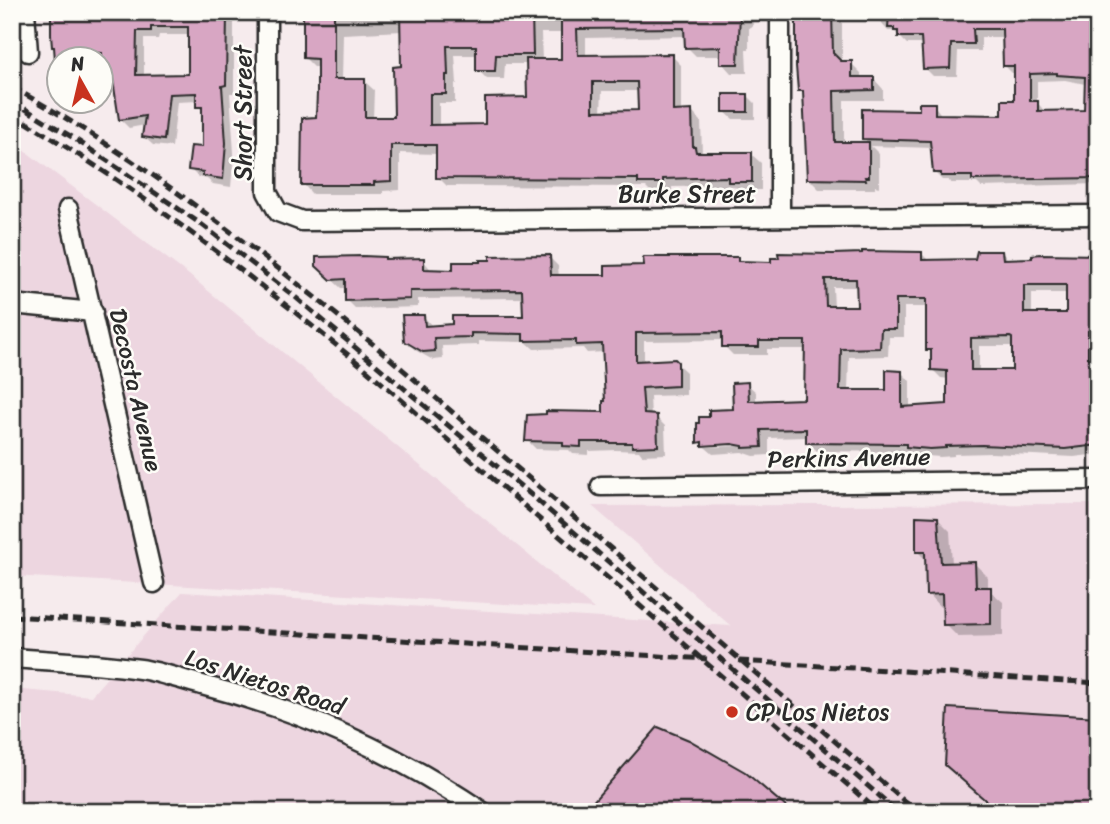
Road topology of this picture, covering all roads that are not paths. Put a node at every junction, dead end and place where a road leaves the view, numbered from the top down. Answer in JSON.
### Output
{"nodes":[{"id":1,"x":24,"y":12,"type":"edge"},
{"id":2,"x":267,"y":12,"type":"edge"},
{"id":3,"x":780,"y":12,"type":"edge"},
{"id":4,"x":28,"y":52,"type":"dead end"},
{"id":5,"x":68,"y":209,"type":"dead end"},
{"id":6,"x":278,"y":212,"type":"joint"},
{"id":7,"x":1098,"y":215,"type":"edge"},
{"id":8,"x":780,"y":217,"type":"junction"},
{"id":9,"x":12,"y":304,"type":"edge"},
{"id":10,"x":93,"y":312,"type":"junction"},
{"id":11,"x":1098,"y":480,"type":"edge"},
{"id":12,"x":601,"y":486,"type":"dead end"},
{"id":13,"x":154,"y":583,"type":"dead end"},
{"id":14,"x":12,"y":658,"type":"edge"},
{"id":15,"x":483,"y":812,"type":"edge"}],
"edges":[{"from":1,"to":4,"type":"street"},
{"from":2,"to":6,"type":"street","name":"Short Street"},
{"from":3,"to":8,"type":"street"},
{"from":5,"to":10,"type":"street","name":"Decosta Avenue"},
{"from":6,"to":8,"type":"street","name":"Burke Street"},
{"from":7,"to":8,"type":"street","name":"Burke Street"},
{"from":9,"to":10,"type":"street"},
{"from":10,"to":13,"type":"street","name":"Decosta Avenue"},
{"from":11,"to":12,"type":"street","name":"Perkins Avenue"},
{"from":14,"to":15,"type":"street","name":"Los Nietos Road"}]}
